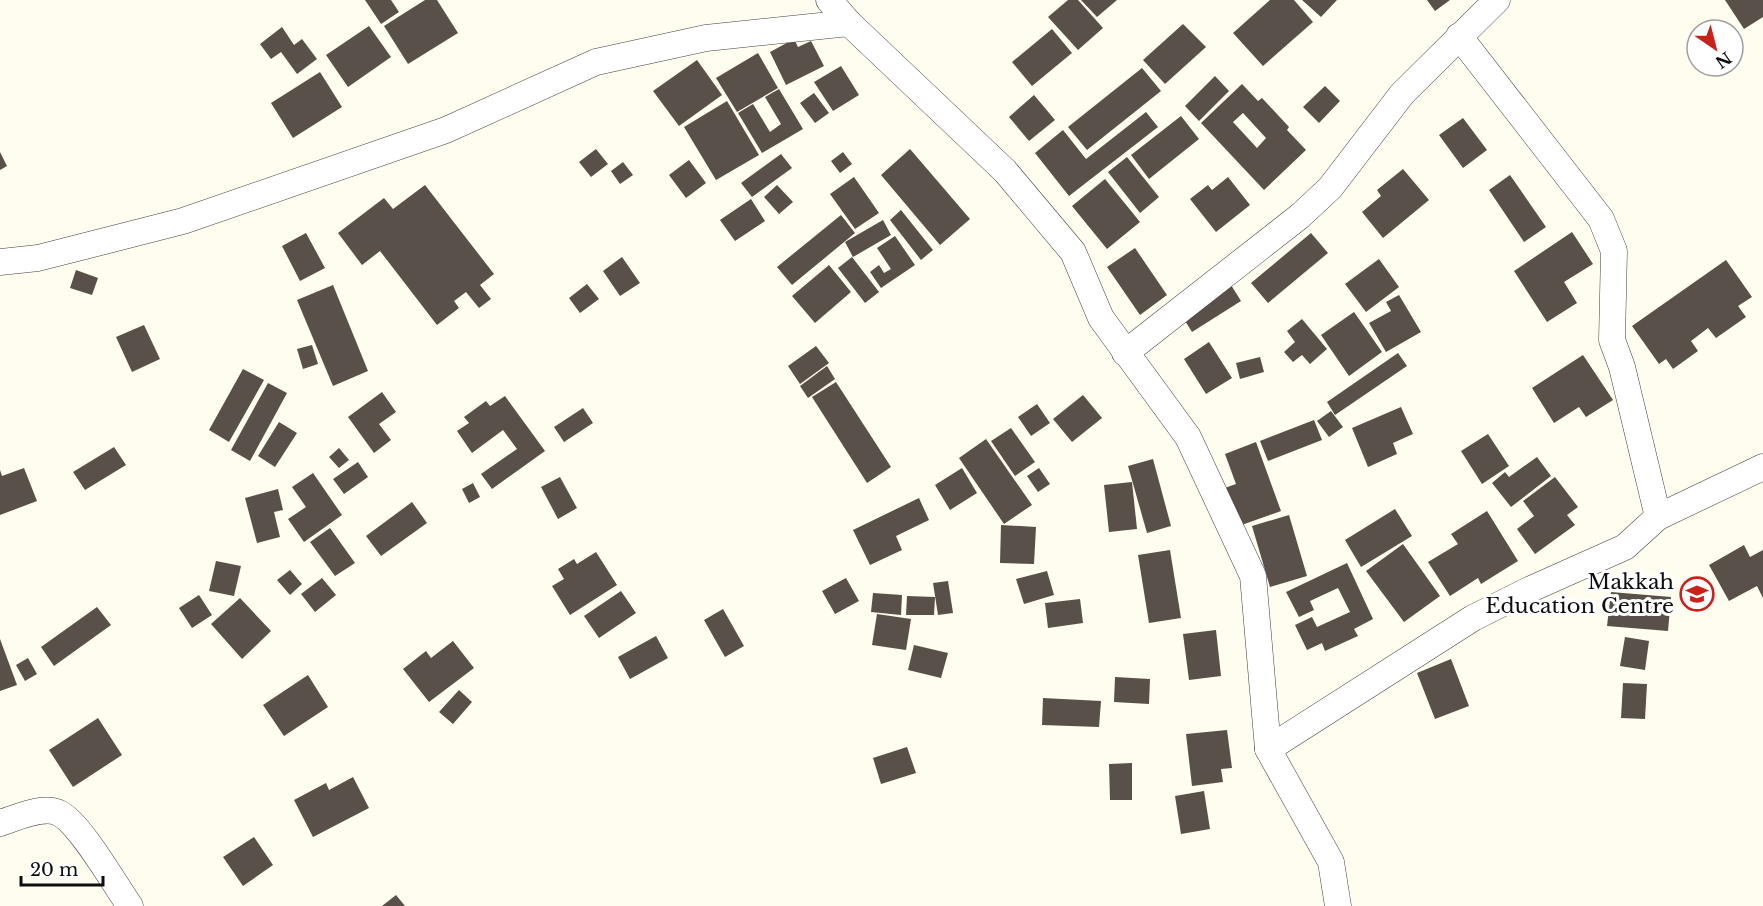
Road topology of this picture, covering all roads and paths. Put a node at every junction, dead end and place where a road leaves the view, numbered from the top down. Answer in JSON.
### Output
{"nodes":[{"id":1,"x":829,"y":0,"type":"edge"},
{"id":2,"x":1497,"y":0,"type":"edge"},
{"id":3,"x":849,"y":23,"type":"junction"},
{"id":4,"x":1459,"y":36,"type":"junction"},
{"id":5,"x":0,"y":262,"type":"edge"},
{"id":6,"x":1125,"y":353,"type":"junction"},
{"id":7,"x":1763,"y":467,"type":"edge"},
{"id":8,"x":1658,"y":517,"type":"junction"},
{"id":9,"x":1268,"y":749,"type":"junction"},
{"id":10,"x":0,"y":823,"type":"edge"},
{"id":11,"x":130,"y":906,"type":"edge"},
{"id":12,"x":1338,"y":906,"type":"edge"}],
"edges":[{"from":1,"to":3,"type":"street"},
{"from":2,"to":4,"type":"street"},
{"from":3,"to":5,"type":"street"},
{"from":3,"to":6,"type":"street"},
{"from":4,"to":6,"type":"street"},
{"from":4,"to":8,"type":"street"},
{"from":6,"to":9,"type":"street"},
{"from":7,"to":8,"type":"street"},
{"from":8,"to":9,"type":"street"},
{"from":9,"to":12,"type":"street"},
{"from":10,"to":11,"type":"street"}]}
